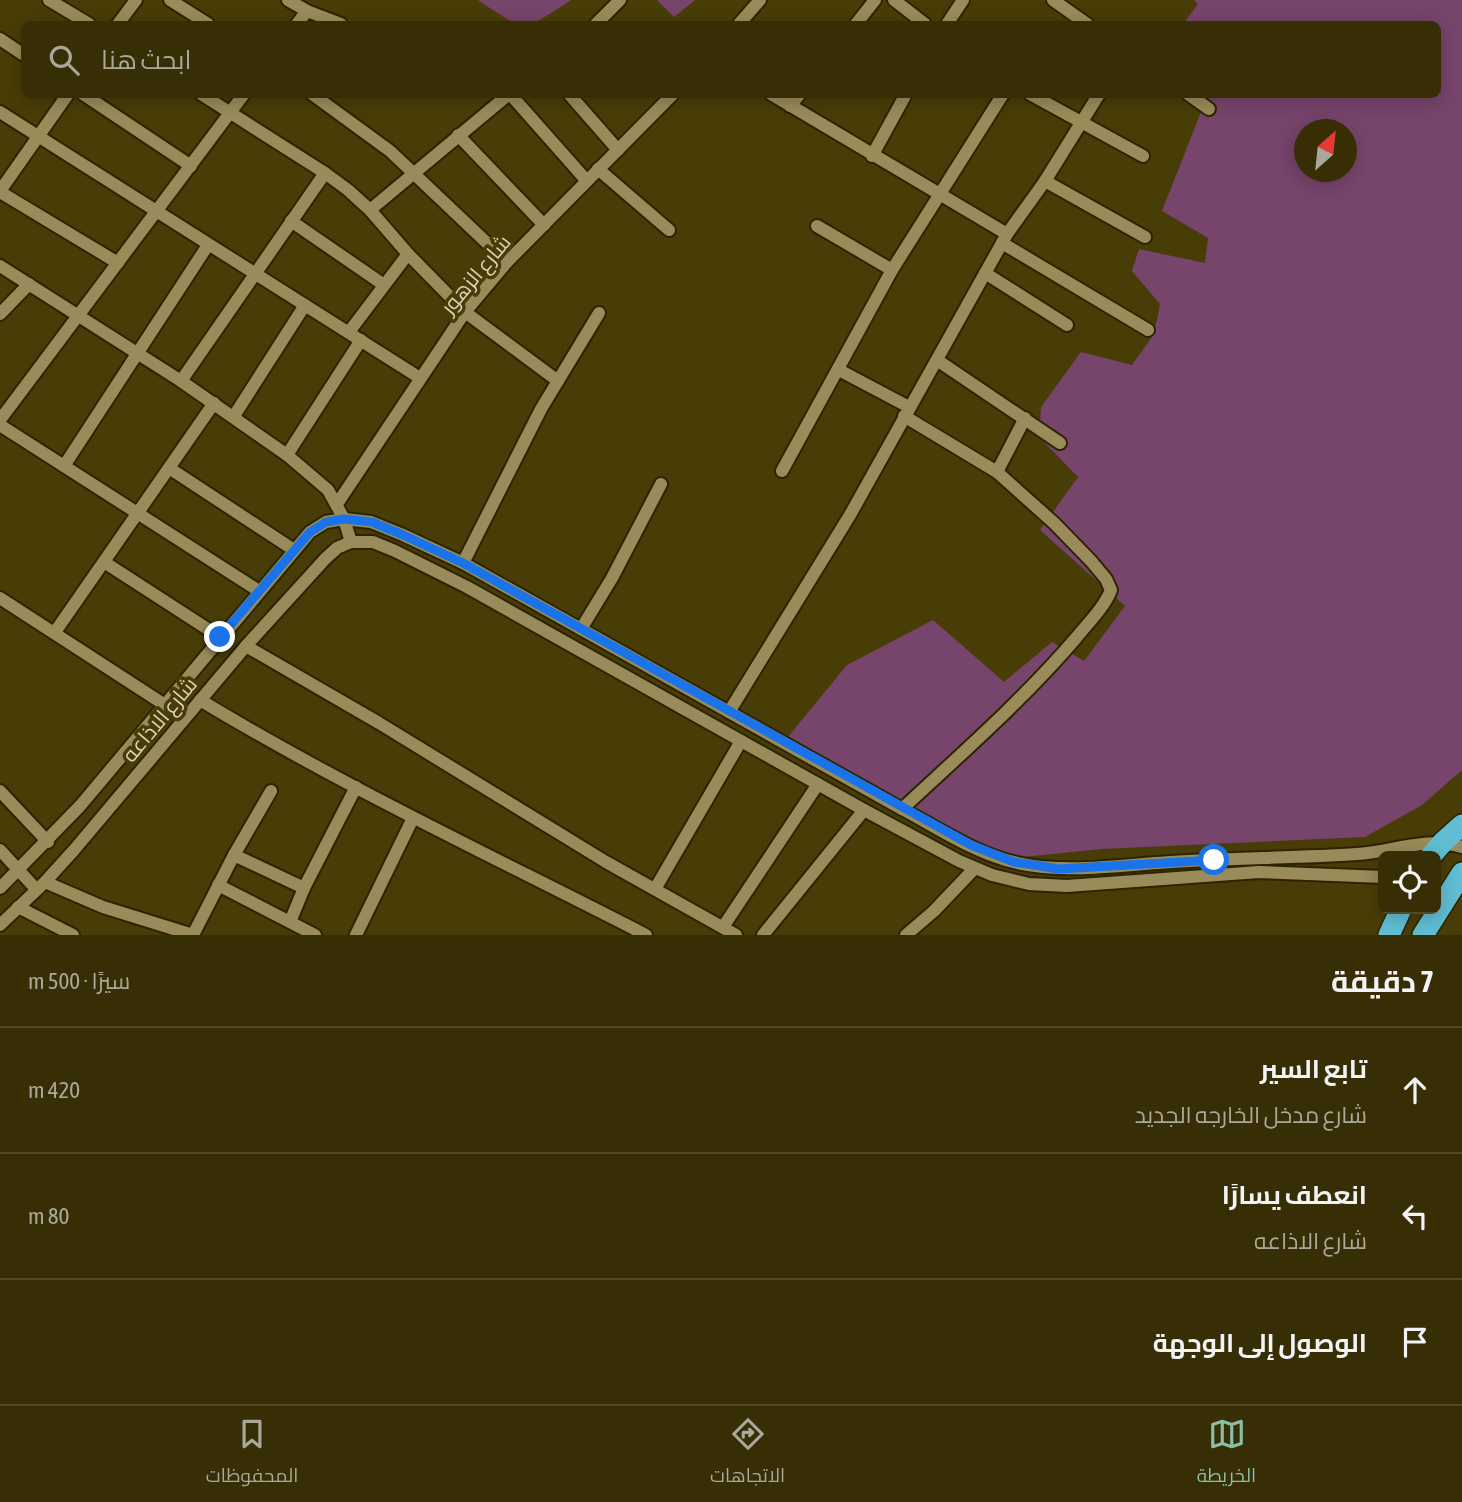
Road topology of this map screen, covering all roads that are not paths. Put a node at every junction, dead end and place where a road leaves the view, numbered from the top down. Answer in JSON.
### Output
{"nodes":[{"id":1,"x":49,"y":0,"type":"edge"},
{"id":2,"x":136,"y":0,"type":"edge"},
{"id":3,"x":170,"y":0,"type":"edge"},
{"id":4,"x":288,"y":0,"type":"edge"},
{"id":5,"x":620,"y":0,"type":"edge"},
{"id":6,"x":760,"y":0,"type":"edge"},
{"id":7,"x":875,"y":0,"type":"edge"},
{"id":8,"x":894,"y":0,"type":"edge"},
{"id":9,"x":963,"y":0,"type":"edge"},
{"id":10,"x":1053,"y":0,"type":"edge"},
{"id":11,"x":307,"y":11,"type":"junction"},
{"id":12,"x":84,"y":21,"type":"edge"},
{"id":13,"x":120,"y":21,"type":"edge"},
{"id":14,"x":203,"y":21,"type":"edge"},
{"id":15,"x":299,"y":21,"type":"edge"},
{"id":16,"x":333,"y":21,"type":"edge"},
{"id":17,"x":599,"y":21,"type":"edge"},
{"id":18,"x":742,"y":21,"type":"edge"},
{"id":19,"x":858,"y":21,"type":"edge"},
{"id":20,"x":921,"y":21,"type":"edge"},
{"id":21,"x":949,"y":21,"type":"edge"},
{"id":22,"x":1083,"y":21,"type":"edge"},
{"id":23,"x":0,"y":39,"type":"edge"},
{"id":24,"x":21,"y":53,"type":"edge"},
{"id":25,"x":65,"y":98,"type":"edge"},
{"id":26,"x":89,"y":98,"type":"edge"},
{"id":27,"x":207,"y":98,"type":"edge"},
{"id":28,"x":241,"y":98,"type":"edge"},
{"id":29,"x":318,"y":98,"type":"edge"},
{"id":30,"x":500,"y":98,"type":"edge"},
{"id":31,"x":504,"y":98,"type":"edge"},
{"id":32,"x":572,"y":98,"type":"edge"},
{"id":33,"x":664,"y":98,"type":"edge"},
{"id":34,"x":777,"y":98,"type":"edge"},
{"id":35,"x":797,"y":98,"type":"edge"},
{"id":36,"x":904,"y":98,"type":"edge"},
{"id":37,"x":1000,"y":98,"type":"edge"},
{"id":38,"x":1039,"y":98,"type":"edge"},
{"id":39,"x":1096,"y":98,"type":"edge"},
{"id":40,"x":1194,"y":98,"type":"edge"},
{"id":41,"x":790,"y":106,"type":"junction"},
{"id":42,"x":1209,"y":109,"type":"dead end"},
{"id":43,"x":0,"y":112,"type":"edge"},
{"id":44,"x":230,"y":113,"type":"junction"},
{"id":45,"x":1082,"y":121,"type":"junction"},
{"id":46,"x":458,"y":135,"type":"junction"},
{"id":47,"x":39,"y":136,"type":"junction"},
{"id":48,"x":618,"y":150,"type":"junction"},
{"id":49,"x":872,"y":156,"type":"junction"},
{"id":50,"x":1143,"y":156,"type":"dead end"},
{"id":51,"x":191,"y":166,"type":"junction"},
{"id":52,"x":598,"y":169,"type":"junction"},
{"id":53,"x":325,"y":173,"type":"junction"},
{"id":54,"x":413,"y":173,"type":"junction"},
{"id":55,"x":586,"y":180,"type":"junction"},
{"id":56,"x":1045,"y":181,"type":"junction"},
{"id":57,"x":0,"y":191,"type":"edge"},
{"id":58,"x":940,"y":193,"type":"junction"},
{"id":59,"x":370,"y":210,"type":"junction"},
{"id":60,"x":157,"y":211,"type":"junction"},
{"id":61,"x":291,"y":221,"type":"junction"},
{"id":62,"x":544,"y":225,"type":"junction"},
{"id":63,"x":817,"y":226,"type":"dead end"},
{"id":64,"x":669,"y":230,"type":"dead end"},
{"id":65,"x":1145,"y":237,"type":"dead end"},
{"id":66,"x":1005,"y":238,"type":"junction"},
{"id":67,"x":208,"y":245,"type":"junction"},
{"id":68,"x":408,"y":254,"type":"junction"},
{"id":69,"x":507,"y":262,"type":"junction"},
{"id":70,"x":118,"y":263,"type":"junction"},
{"id":71,"x":0,"y":266,"type":"edge"},
{"id":72,"x":892,"y":270,"type":"junction"},
{"id":73,"x":255,"y":273,"type":"junction"},
{"id":74,"x":985,"y":274,"type":"junction"},
{"id":75,"x":29,"y":284,"type":"junction"},
{"id":76,"x":384,"y":285,"type":"junction"},
{"id":77,"x":305,"y":305,"type":"junction"},
{"id":78,"x":465,"y":312,"type":"junction"},
{"id":79,"x":600,"y":313,"type":"dead end"},
{"id":80,"x":0,"y":314,"type":"edge"},
{"id":81,"x":78,"y":316,"type":"junction"},
{"id":82,"x":1067,"y":325,"type":"dead end"},
{"id":83,"x":1147,"y":330,"type":"dead end"},
{"id":84,"x":349,"y":332,"type":"junction"},
{"id":85,"x":361,"y":340,"type":"junction"},
{"id":86,"x":137,"y":353,"type":"junction"},
{"id":87,"x":937,"y":360,"type":"junction"},
{"id":88,"x":839,"y":370,"type":"junction"},
{"id":89,"x":420,"y":378,"type":"junction"},
{"id":90,"x":181,"y":381,"type":"junction"},
{"id":91,"x":558,"y":381,"type":"junction"},
{"id":92,"x":214,"y":403,"type":"junction"},
{"id":93,"x":907,"y":412,"type":"junction"},
{"id":94,"x":233,"y":416,"type":"junction"},
{"id":95,"x":1025,"y":418,"type":"junction"},
{"id":96,"x":0,"y":423,"type":"edge"},
{"id":97,"x":1060,"y":443,"type":"dead end"},
{"id":98,"x":287,"y":455,"type":"junction"},
{"id":99,"x":64,"y":466,"type":"junction"},
{"id":100,"x":169,"y":468,"type":"junction"},
{"id":101,"x":782,"y":471,"type":"dead end"},
{"id":102,"x":996,"y":472,"type":"junction"},
{"id":103,"x":661,"y":484,"type":"dead end"},
{"id":104,"x":337,"y":504,"type":"junction"},
{"id":105,"x":138,"y":513,"type":"junction"},
{"id":106,"x":344,"y":519,"type":"junction"},
{"id":107,"x":351,"y":542,"type":"junction"},
{"id":108,"x":294,"y":550,"type":"junction"},
{"id":109,"x":104,"y":562,"type":"junction"},
{"id":110,"x":463,"y":563,"type":"junction"},
{"id":111,"x":259,"y":592,"type":"junction"},
{"id":112,"x":2,"y":604,"type":"edge"},
{"id":113,"x":581,"y":629,"type":"junction"},
{"id":114,"x":55,"y":632,"type":"junction"},
{"id":115,"x":220,"y":637,"type":"junction"},
{"id":116,"x":246,"y":646,"type":"junction"},
{"id":117,"x":200,"y":700,"type":"junction"},
{"id":118,"x":165,"y":705,"type":"junction"},
{"id":119,"x":729,"y":712,"type":"junction"},
{"id":120,"x":741,"y":741,"type":"junction"},
{"id":121,"x":818,"y":784,"type":"junction"},
{"id":122,"x":356,"y":787,"type":"junction"},
{"id":123,"x":0,"y":791,"type":"edge"},
{"id":124,"x":271,"y":791,"type":"dead end"},
{"id":125,"x":902,"y":809,"type":"junction"},
{"id":126,"x":864,"y":810,"type":"junction"},
{"id":127,"x":412,"y":818,"type":"junction"},
{"id":128,"x":1462,"y":825,"type":"edge"},
{"id":129,"x":48,"y":842,"type":"junction"},
{"id":130,"x":1445,"y":848,"type":"edge"},
{"id":131,"x":0,"y":849,"type":"edge"},
{"id":132,"x":234,"y":855,"type":"junction"},
{"id":133,"x":1309,"y":855,"type":"junction"},
{"id":134,"x":974,"y":869,"type":"junction"},
{"id":135,"x":18,"y":870,"type":"junction"},
{"id":136,"x":1462,"y":873,"type":"edge"},
{"id":137,"x":1309,"y":874,"type":"junction"},
{"id":138,"x":1378,"y":877,"type":"edge"},
{"id":139,"x":41,"y":885,"type":"junction"},
{"id":140,"x":218,"y":885,"type":"junction"},
{"id":141,"x":0,"y":888,"type":"edge"},
{"id":142,"x":304,"y":888,"type":"junction"},
{"id":143,"x":654,"y":889,"type":"junction"},
{"id":144,"x":1442,"y":890,"type":"edge"},
{"id":145,"x":18,"y":907,"type":"junction"},
{"id":146,"x":1400,"y":914,"type":"edge"},
{"id":147,"x":290,"y":922,"type":"junction"},
{"id":148,"x":0,"y":925,"type":"edge"},
{"id":149,"x":723,"y":928,"type":"junction"},
{"id":150,"x":73,"y":935,"type":"edge"},
{"id":151,"x":193,"y":935,"type":"edge"},
{"id":152,"x":315,"y":935,"type":"edge"},
{"id":153,"x":356,"y":935,"type":"edge"},
{"id":154,"x":646,"y":935,"type":"edge"},
{"id":155,"x":736,"y":935,"type":"edge"},
{"id":156,"x":762,"y":935,"type":"edge"},
{"id":157,"x":906,"y":935,"type":"edge"},
{"id":158,"x":1389,"y":935,"type":"edge"},
{"id":159,"x":1423,"y":935,"type":"edge"}],
"edges":[{"from":1,"to":12,"type":"street"},
{"from":2,"to":13,"type":"street"},
{"from":3,"to":14,"type":"street"},
{"from":4,"to":11,"type":"street"},
{"from":5,"to":17,"type":"street"},
{"from":6,"to":18,"type":"street"},
{"from":7,"to":19,"type":"street"},
{"from":8,"to":20,"type":"street"},
{"from":9,"to":21,"type":"street"},
{"from":10,"to":22,"type":"street"},
{"from":11,"to":15,"type":"street"},
{"from":11,"to":16,"type":"street"},
{"from":23,"to":24,"type":"street"},
{"from":25,"to":47,"type":"street"},
{"from":26,"to":51,"type":"street"},
{"from":27,"to":44,"type":"street"},
{"from":28,"to":44,"type":"street"},
{"from":29,"to":54,"type":"street"},
{"from":30,"to":46,"type":"street"},
{"from":31,"to":55,"type":"street"},
{"from":32,"to":48,"type":"street"},
{"from":33,"to":48,"type":"street","name":"شارع الزهور"},
{"from":34,"to":41,"type":"street"},
{"from":35,"to":41,"type":"street"},
{"from":36,"to":49,"type":"street"},
{"from":37,"to":58,"type":"street"},
{"from":38,"to":45,"type":"street"},
{"from":39,"to":45,"type":"street"},
{"from":40,"to":42,"type":"street"},
{"from":41,"to":49,"type":"street"},
{"from":43,"to":47,"type":"street"},
{"from":44,"to":51,"type":"street"},
{"from":44,"to":53,"type":"street"},
{"from":45,"to":50,"type":"street"},
{"from":45,"to":56,"type":"street"},
{"from":46,"to":54,"type":"street"},
{"from":46,"to":62,"type":"street"},
{"from":47,"to":57,"type":"street"},
{"from":47,"to":60,"type":"street"},
{"from":48,"to":52,"type":"street","name":"شارع الزهور"},
{"from":49,"to":58,"type":"street"},
{"from":51,"to":60,"type":"street"},
{"from":52,"to":55,"type":"street","name":"شارع الزهور"},
{"from":52,"to":64,"type":"street"},
{"from":53,"to":59,"type":"street"},
{"from":53,"to":61,"type":"street"},
{"from":54,"to":59,"type":"street"},
{"from":54,"to":69,"type":"street"},
{"from":55,"to":62,"type":"street","name":"شارع الزهور"},
{"from":56,"to":65,"type":"street"},
{"from":56,"to":66,"type":"street"},
{"from":57,"to":70,"type":"street"},
{"from":58,"to":66,"type":"street"},
{"from":58,"to":72,"type":"street"},
{"from":59,"to":68,"type":"street"},
{"from":60,"to":67,"type":"street"},
{"from":60,"to":70,"type":"street"},
{"from":61,"to":73,"type":"street"},
{"from":61,"to":76,"type":"street"},
{"from":62,"to":69,"type":"street","name":"شارع الزهور"},
{"from":63,"to":72,"type":"street"},
{"from":66,"to":74,"type":"street"},
{"from":66,"to":83,"type":"street"},
{"from":67,"to":73,"type":"street"},
{"from":67,"to":86,"type":"street"},
{"from":68,"to":76,"type":"street"},
{"from":68,"to":78,"type":"street"},
{"from":69,"to":78,"type":"street","name":"شارع الزهور"},
{"from":70,"to":81,"type":"street"},
{"from":71,"to":75,"type":"street"},
{"from":72,"to":88,"type":"street"},
{"from":73,"to":77,"type":"street"},
{"from":73,"to":90,"type":"street"},
{"from":74,"to":82,"type":"street"},
{"from":74,"to":87,"type":"street"},
{"from":75,"to":80,"type":"street"},
{"from":75,"to":81,"type":"street"},
{"from":76,"to":84,"type":"street"},
{"from":77,"to":84,"type":"street"},
{"from":77,"to":94,"type":"street"},
{"from":78,"to":89,"type":"street","name":"شارع الزهور"},
{"from":78,"to":91,"type":"street"},
{"from":79,"to":91,"type":"street"},
{"from":81,"to":86,"type":"street"},
{"from":81,"to":96,"type":"street"},
{"from":84,"to":85,"type":"street"},
{"from":85,"to":89,"type":"street"},
{"from":85,"to":98,"type":"street"},
{"from":86,"to":90,"type":"street"},
{"from":86,"to":99,"type":"street"},
{"from":87,"to":93,"type":"street"},
{"from":87,"to":95,"type":"street"},
{"from":88,"to":93,"type":"street"},
{"from":88,"to":101,"type":"street"},
{"from":89,"to":104,"type":"street","name":"شارع الزهور"},
{"from":90,"to":92,"type":"street"},
{"from":91,"to":110,"type":"street"},
{"from":92,"to":94,"type":"street"},
{"from":92,"to":100,"type":"street"},
{"from":93,"to":102,"type":"street"},
{"from":93,"to":119,"type":"street"},
{"from":94,"to":98,"type":"street"},
{"from":95,"to":97,"type":"street"},
{"from":95,"to":102,"type":"street"},
{"from":96,"to":99,"type":"street"},
{"from":98,"to":104,"type":"street"},
{"from":99,"to":105,"type":"street"},
{"from":100,"to":105,"type":"street"},
{"from":100,"to":108,"type":"street"},
{"from":102,"to":125,"type":"street"},
{"from":103,"to":113,"type":"street"},
{"from":104,"to":106,"type":"street"},
{"from":105,"to":109,"type":"street"},
{"from":105,"to":111,"type":"street"},
{"from":106,"to":107,"type":"street"},
{"from":106,"to":108,"type":"street","name":"شارع الاذاعه"},
{"from":106,"to":110,"type":"street"},
{"from":107,"to":116,"type":"street","name":"شارع الاذاعه"},
{"from":107,"to":120,"type":"street"},
{"from":108,"to":111,"type":"street","name":"شارع الاذاعه"},
{"from":109,"to":114,"type":"street"},
{"from":109,"to":115,"type":"street"},
{"from":110,"to":113,"type":"street"},
{"from":111,"to":115,"type":"street","name":"شارع الاذاعه"},
{"from":112,"to":114,"type":"street"},
{"from":113,"to":119,"type":"street"},
{"from":114,"to":118,"type":"street"},
{"from":115,"to":118,"type":"street","name":"شارع الاذاعه"},
{"from":116,"to":117,"type":"street","name":"شارع الاذاعه"},
{"from":116,"to":143,"type":"street"},
{"from":117,"to":122,"type":"street"},
{"from":117,"to":139,"type":"street","name":"شارع الاذاعه"},
{"from":118,"to":129,"type":"street","name":"شارع الاذاعه"},
{"from":119,"to":125,"type":"street"},
{"from":120,"to":121,"type":"street"},
{"from":120,"to":143,"type":"street"},
{"from":121,"to":126,"type":"street"},
{"from":121,"to":149,"type":"street"},
{"from":122,"to":127,"type":"street"},
{"from":122,"to":142,"type":"street"},
{"from":123,"to":129,"type":"street"},
{"from":124,"to":132,"type":"street"},
{"from":125,"to":133,"type":"street"},
{"from":126,"to":134,"type":"street"},
{"from":126,"to":156,"type":"street"},
{"from":127,"to":153,"type":"street"},
{"from":127,"to":154,"type":"street"},
{"from":128,"to":130,"type":"highway"},
{"from":129,"to":135,"type":"street","name":"شارع الاذاعه"},
{"from":130,"to":133,"type":"street"},
{"from":131,"to":135,"type":"street"},
{"from":132,"to":140,"type":"street"},
{"from":132,"to":142,"type":"street"},
{"from":133,"to":137,"type":"street"},
{"from":134,"to":137,"type":"street"},
{"from":134,"to":157,"type":"street"},
{"from":135,"to":139,"type":"street"},
{"from":135,"to":141,"type":"street","name":"شارع الاذاعه"},
{"from":136,"to":144,"type":"highway"},
{"from":137,"to":138,"type":"street"},
{"from":139,"to":145,"type":"street","name":"شارع الاذاعه"},
{"from":139,"to":151,"type":"street"},
{"from":140,"to":147,"type":"street"},
{"from":140,"to":151,"type":"street"},
{"from":142,"to":147,"type":"street"},
{"from":143,"to":149,"type":"street"},
{"from":144,"to":159,"type":"highway"},
{"from":145,"to":148,"type":"street","name":"شارع الاذاعه"},
{"from":145,"to":150,"type":"street"},
{"from":146,"to":158,"type":"highway"},
{"from":147,"to":152,"type":"street"},
{"from":149,"to":155,"type":"street"}]}
